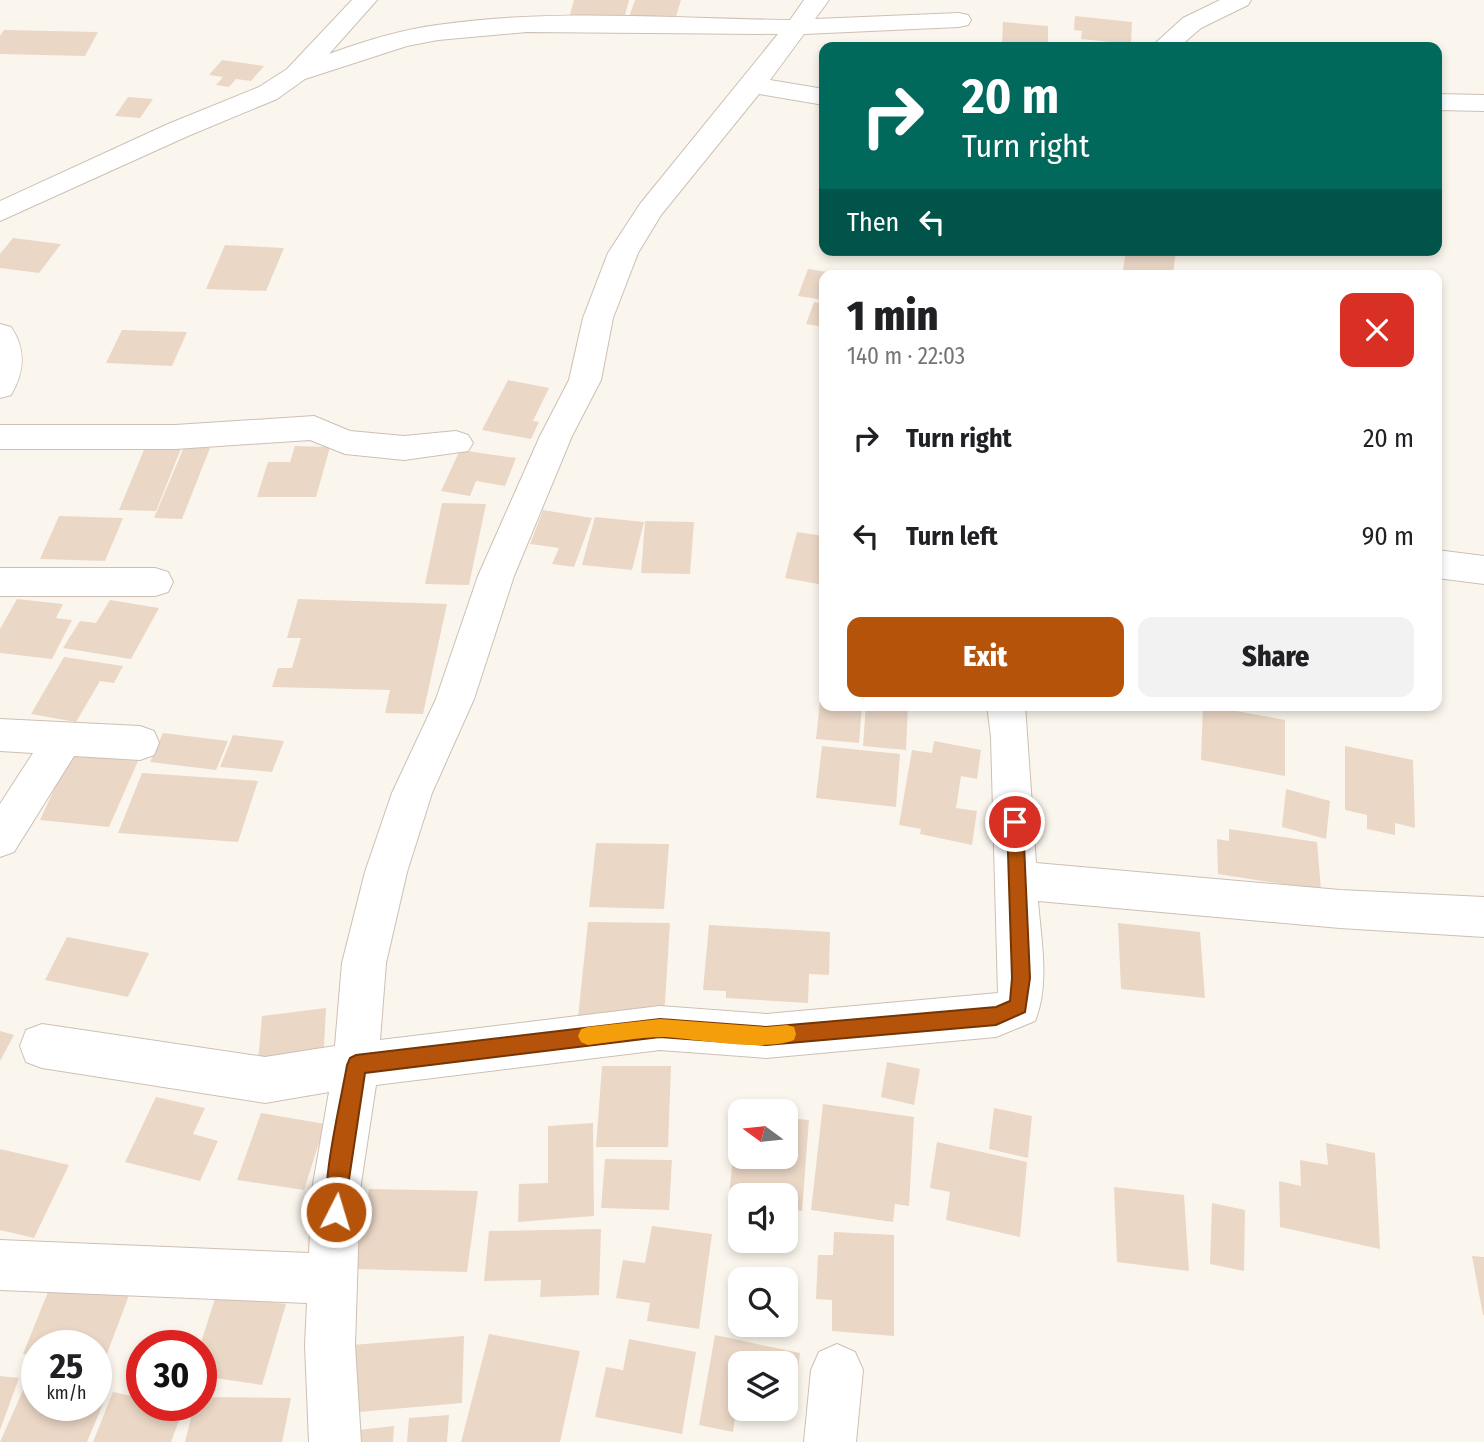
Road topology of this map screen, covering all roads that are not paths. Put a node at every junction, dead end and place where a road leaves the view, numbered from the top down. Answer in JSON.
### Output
{"nodes":[{"id":1,"x":365,"y":0,"type":"edge"},
{"id":2,"x":817,"y":0,"type":"edge"},
{"id":3,"x":1239,"y":0,"type":"edge"},
{"id":4,"x":959,"y":20,"type":"dead end"},
{"id":5,"x":799,"y":27,"type":"junction"},
{"id":6,"x":1170,"y":42,"type":"edge"},
{"id":7,"x":296,"y":74,"type":"junction"},
{"id":8,"x":752,"y":85,"type":"junction"},
{"id":9,"x":819,"y":96,"type":"edge"},
{"id":10,"x":1442,"y":102,"type":"edge"},
{"id":11,"x":1484,"y":103,"type":"edge"},
{"id":12,"x":0,"y":212,"type":"edge"},
{"id":13,"x":0,"y":334,"type":"edge"},
{"id":14,"x":0,"y":387,"type":"edge"},
{"id":15,"x":0,"y":437,"type":"edge"},
{"id":16,"x":456,"y":443,"type":"dead end"},
{"id":17,"x":1442,"y":565,"type":"edge"},
{"id":18,"x":1484,"y":570,"type":"edge"},
{"id":19,"x":0,"y":582,"type":"edge"},
{"id":20,"x":155,"y":582,"type":"dead end"},
{"id":21,"x":1007,"y":711,"type":"edge"},
{"id":22,"x":0,"y":735,"type":"edge"},
{"id":23,"x":63,"y":740,"type":"junction"},
{"id":24,"x":140,"y":743,"type":"dead end"},
{"id":25,"x":0,"y":839,"type":"edge"},
{"id":26,"x":1016,"y":880,"type":"junction"},
{"id":27,"x":1484,"y":917,"type":"edge"},
{"id":28,"x":42,"y":1046,"type":"dead end"},
{"id":29,"x":356,"y":1065,"type":"junction"},
{"id":30,"x":0,"y":1265,"type":"edge"},
{"id":31,"x":333,"y":1279,"type":"junction"},
{"id":32,"x":838,"y":1370,"type":"dead end"},
{"id":33,"x":335,"y":1442,"type":"edge"},
{"id":34,"x":830,"y":1442,"type":"edge"}],
"edges":[{"from":1,"to":7,"type":"street"},
{"from":2,"to":5,"type":"street"},
{"from":3,"to":6,"type":"street"},
{"from":4,"to":5,"type":"street"},
{"from":5,"to":7,"type":"street"},
{"from":5,"to":8,"type":"street"},
{"from":7,"to":12,"type":"street"},
{"from":8,"to":9,"type":"street"},
{"from":8,"to":29,"type":"street"},
{"from":10,"to":11,"type":"street"},
{"from":13,"to":14,"type":"street"},
{"from":15,"to":16,"type":"street"},
{"from":17,"to":18,"type":"street"},
{"from":19,"to":20,"type":"street"},
{"from":21,"to":26,"type":"street"},
{"from":22,"to":23,"type":"street"},
{"from":23,"to":24,"type":"street"},
{"from":23,"to":25,"type":"street"},
{"from":26,"to":27,"type":"street"},
{"from":26,"to":29,"type":"street"},
{"from":28,"to":29,"type":"street"},
{"from":29,"to":31,"type":"street"},
{"from":30,"to":31,"type":"street"},
{"from":31,"to":33,"type":"street"},
{"from":32,"to":34,"type":"street"}]}
